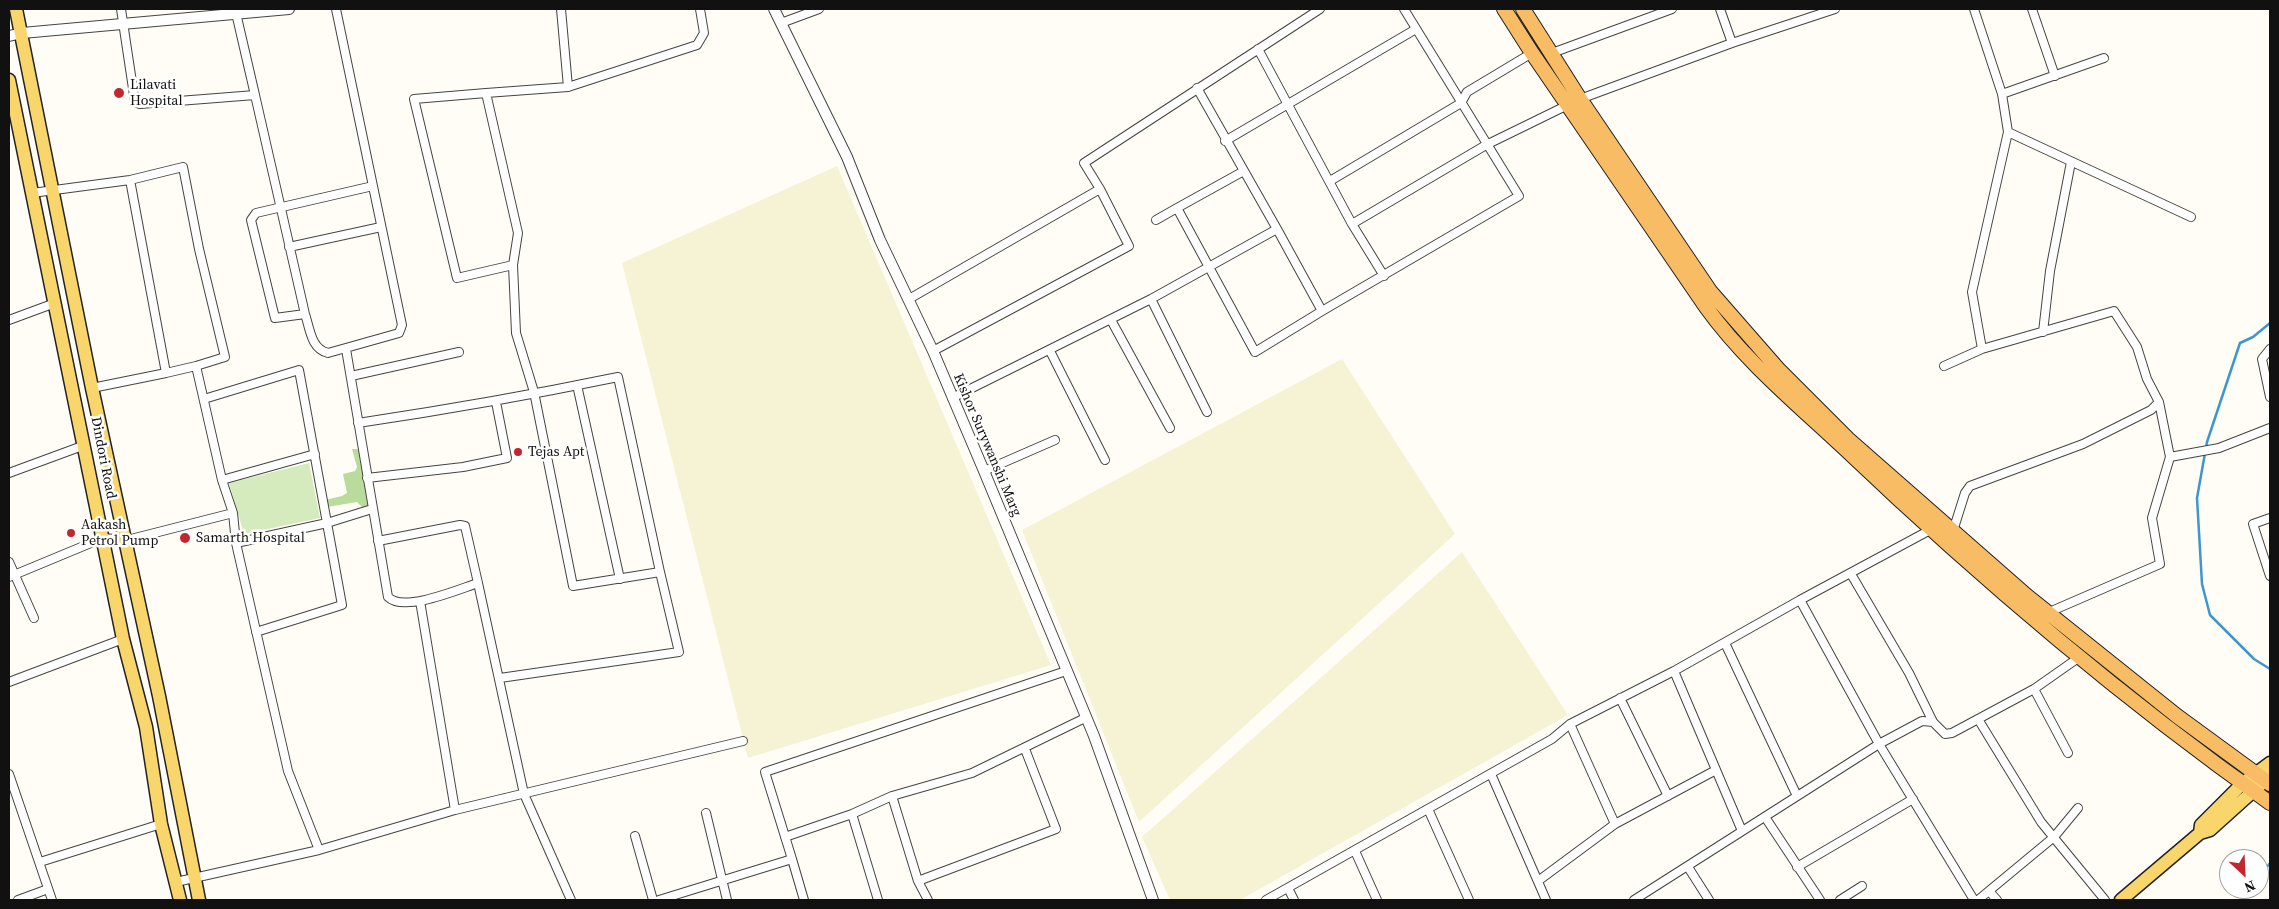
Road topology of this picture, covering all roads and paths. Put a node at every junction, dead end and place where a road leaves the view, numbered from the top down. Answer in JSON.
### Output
{"nodes":[{"id":1,"x":16,"y":9,"type":"edge"},
{"id":2,"x":121,"y":9,"type":"edge"},
{"id":3,"x":289,"y":9,"type":"edge"},
{"id":4,"x":336,"y":9,"type":"edge"},
{"id":5,"x":561,"y":9,"type":"edge"},
{"id":6,"x":700,"y":9,"type":"edge"},
{"id":7,"x":774,"y":9,"type":"edge"},
{"id":8,"x":819,"y":9,"type":"edge"},
{"id":9,"x":1320,"y":9,"type":"edge"},
{"id":10,"x":1404,"y":9,"type":"edge"},
{"id":11,"x":1504,"y":9,"type":"edge"},
{"id":12,"x":1523,"y":9,"type":"edge"},
{"id":13,"x":1672,"y":9,"type":"edge"},
{"id":14,"x":1720,"y":9,"type":"edge"},
{"id":15,"x":1835,"y":9,"type":"edge"},
{"id":16,"x":1974,"y":9,"type":"edge"},
{"id":17,"x":2032,"y":9,"type":"edge"},
{"id":18,"x":236,"y":13,"type":"junction"},
{"id":19,"x":124,"y":23,"type":"junction"},
{"id":20,"x":781,"y":23,"type":"junction"},
{"id":21,"x":1416,"y":29,"type":"junction"},
{"id":22,"x":22,"y":32,"type":"junction"},
{"id":23,"x":9,"y":36,"type":"edge"},
{"id":24,"x":1732,"y":43,"type":"junction"},
{"id":25,"x":1258,"y":49,"type":"junction"},
{"id":26,"x":1552,"y":53,"type":"junction"},
{"id":27,"x":1532,"y":54,"type":"junction"},
{"id":28,"x":2104,"y":58,"type":"dead end"},
{"id":29,"x":2055,"y":76,"type":"junction"},
{"id":30,"x":9,"y":80,"type":"edge"},
{"id":31,"x":568,"y":87,"type":"junction"},
{"id":32,"x":1197,"y":88,"type":"junction"},
{"id":33,"x":486,"y":93,"type":"junction"},
{"id":34,"x":2002,"y":94,"type":"junction"},
{"id":35,"x":255,"y":95,"type":"junction"},
{"id":36,"x":1580,"y":99,"type":"junction"},
{"id":37,"x":1461,"y":102,"type":"junction"},
{"id":38,"x":1288,"y":105,"type":"junction"},
{"id":39,"x":1567,"y":106,"type":"junction"},
{"id":40,"x":2008,"y":132,"type":"junction"},
{"id":41,"x":1226,"y":141,"type":"junction"},
{"id":42,"x":1486,"y":145,"type":"junction"},
{"id":43,"x":2072,"y":162,"type":"junction"},
{"id":44,"x":1242,"y":172,"type":"junction"},
{"id":45,"x":130,"y":180,"type":"junction"},
{"id":46,"x":1330,"y":181,"type":"junction"},
{"id":47,"x":373,"y":186,"type":"junction"},
{"id":48,"x":1100,"y":189,"type":"junction"},
{"id":49,"x":51,"y":190,"type":"junction"},
{"id":50,"x":32,"y":193,"type":"junction"},
{"id":51,"x":280,"y":207,"type":"junction"},
{"id":52,"x":1177,"y":208,"type":"junction"},
{"id":53,"x":2190,"y":218,"type":"dead end"},
{"id":54,"x":1156,"y":220,"type":"dead end"},
{"id":55,"x":1352,"y":224,"type":"junction"},
{"id":56,"x":381,"y":228,"type":"junction"},
{"id":57,"x":1276,"y":230,"type":"junction"},
{"id":58,"x":289,"y":247,"type":"junction"},
{"id":59,"x":513,"y":265,"type":"junction"},
{"id":60,"x":1210,"y":268,"type":"junction"},
{"id":61,"x":1384,"y":276,"type":"junction"},
{"id":62,"x":909,"y":299,"type":"junction"},
{"id":63,"x":1151,"y":299,"type":"junction"},
{"id":64,"x":55,"y":303,"type":"junction"},
{"id":65,"x":1322,"y":311,"type":"junction"},
{"id":66,"x":305,"y":314,"type":"junction"},
{"id":67,"x":9,"y":320,"type":"edge"},
{"id":68,"x":1111,"y":320,"type":"junction"},
{"id":69,"x":2043,"y":332,"type":"junction"},
{"id":70,"x":346,"y":349,"type":"junction"},
{"id":71,"x":1982,"y":349,"type":"junction"},
{"id":72,"x":2270,"y":349,"type":"edge"},
{"id":73,"x":932,"y":351,"type":"junction"},
{"id":74,"x":1050,"y":351,"type":"junction"},
{"id":75,"x":459,"y":352,"type":"dead end"},
{"id":76,"x":196,"y":366,"type":"junction"},
{"id":77,"x":1944,"y":366,"type":"dead end"},
{"id":78,"x":166,"y":373,"type":"junction"},
{"id":79,"x":351,"y":376,"type":"junction"},
{"id":80,"x":577,"y":386,"type":"junction"},
{"id":81,"x":92,"y":388,"type":"junction"},
{"id":82,"x":534,"y":392,"type":"junction"},
{"id":83,"x":2270,"y":397,"type":"edge"},
{"id":84,"x":952,"y":398,"type":"junction"},
{"id":85,"x":204,"y":399,"type":"junction"},
{"id":86,"x":496,"y":402,"type":"junction"},
{"id":87,"x":2159,"y":402,"type":"junction"},
{"id":88,"x":1207,"y":412,"type":"dead end"},
{"id":89,"x":358,"y":423,"type":"junction"},
{"id":90,"x":1170,"y":428,"type":"dead end"},
{"id":91,"x":2270,"y":428,"type":"edge"},
{"id":92,"x":1054,"y":440,"type":"dead end"},
{"id":93,"x":85,"y":445,"type":"junction"},
{"id":94,"x":315,"y":454,"type":"junction"},
{"id":95,"x":2170,"y":457,"type":"junction"},
{"id":96,"x":1105,"y":460,"type":"dead end"},
{"id":97,"x":984,"y":471,"type":"junction"},
{"id":98,"x":9,"y":472,"type":"edge"},
{"id":99,"x":367,"y":478,"type":"junction"},
{"id":100,"x":222,"y":480,"type":"junction"},
{"id":101,"x":372,"y":509,"type":"junction"},
{"id":102,"x":233,"y":513,"type":"junction"},
{"id":103,"x":2270,"y":518,"type":"edge"},
{"id":104,"x":327,"y":523,"type":"junction"},
{"id":105,"x":1932,"y":529,"type":"junction"},
{"id":106,"x":1953,"y":531,"type":"junction"},
{"id":107,"x":104,"y":538,"type":"junction"},
{"id":108,"x":126,"y":540,"type":"junction"},
{"id":109,"x":378,"y":541,"type":"junction"},
{"id":110,"x":236,"y":543,"type":"junction"},
{"id":111,"x":9,"y":562,"type":"edge"},
{"id":112,"x":660,"y":572,"type":"junction"},
{"id":113,"x":1850,"y":574,"type":"junction"},
{"id":114,"x":11,"y":576,"type":"edge"},
{"id":115,"x":2270,"y":576,"type":"edge"},
{"id":116,"x":620,"y":579,"type":"junction"},
{"id":117,"x":478,"y":583,"type":"junction"},
{"id":118,"x":1800,"y":600,"type":"junction"},
{"id":119,"x":420,"y":601,"type":"junction"},
{"id":120,"x":2047,"y":612,"type":"junction"},
{"id":121,"x":34,"y":618,"type":"dead end"},
{"id":122,"x":256,"y":632,"type":"junction"},
{"id":123,"x":124,"y":639,"type":"junction"},
{"id":124,"x":1725,"y":642,"type":"junction"},
{"id":125,"x":2085,"y":652,"type":"junction"},
{"id":126,"x":1066,"y":671,"type":"junction"},
{"id":127,"x":1674,"y":671,"type":"junction"},
{"id":128,"x":500,"y":678,"type":"junction"},
{"id":129,"x":9,"y":682,"type":"edge"},
{"id":130,"x":2034,"y":689,"type":"junction"},
{"id":131,"x":1620,"y":698,"type":"junction"},
{"id":132,"x":1086,"y":718,"type":"junction"},
{"id":133,"x":1978,"y":719,"type":"junction"},
{"id":134,"x":1933,"y":722,"type":"junction"},
{"id":135,"x":1570,"y":724,"type":"junction"},
{"id":136,"x":743,"y":741,"type":"dead end"},
{"id":137,"x":1879,"y":744,"type":"junction"},
{"id":138,"x":1025,"y":749,"type":"junction"},
{"id":139,"x":2068,"y":753,"type":"dead end"},
{"id":140,"x":2270,"y":763,"type":"edge"},
{"id":141,"x":1716,"y":770,"type":"junction"},
{"id":142,"x":9,"y":774,"type":"edge"},
{"id":143,"x":1491,"y":774,"type":"junction"},
{"id":144,"x":2265,"y":778,"type":"edge"},
{"id":145,"x":2248,"y":787,"type":"junction"},
{"id":146,"x":524,"y":794,"type":"junction"},
{"id":147,"x":892,"y":796,"type":"junction"},
{"id":148,"x":1668,"y":796,"type":"junction"},
{"id":149,"x":1797,"y":796,"type":"junction"},
{"id":150,"x":1913,"y":799,"type":"junction"},
{"id":151,"x":2270,"y":803,"type":"edge"},
{"id":152,"x":2078,"y":808,"type":"dead end"},
{"id":153,"x":455,"y":810,"type":"junction"},
{"id":154,"x":1428,"y":810,"type":"junction"},
{"id":155,"x":706,"y":813,"type":"dead end"},
{"id":156,"x":852,"y":814,"type":"junction"},
{"id":157,"x":1765,"y":816,"type":"junction"},
{"id":158,"x":161,"y":824,"type":"junction"},
{"id":159,"x":1615,"y":824,"type":"junction"},
{"id":160,"x":1742,"y":832,"type":"junction"},
{"id":161,"x":635,"y":836,"type":"dead end"},
{"id":162,"x":785,"y":837,"type":"junction"},
{"id":163,"x":2054,"y":837,"type":"junction"},
{"id":164,"x":319,"y":850,"type":"junction"},
{"id":165,"x":1355,"y":851,"type":"junction"},
{"id":166,"x":792,"y":859,"type":"junction"},
{"id":167,"x":40,"y":862,"type":"junction"},
{"id":168,"x":1688,"y":867,"type":"junction"},
{"id":169,"x":1797,"y":867,"type":"junction"},
{"id":170,"x":722,"y":879,"type":"junction"},
{"id":171,"x":193,"y":880,"type":"junction"},
{"id":172,"x":918,"y":881,"type":"junction"},
{"id":173,"x":1538,"y":881,"type":"junction"},
{"id":174,"x":176,"y":882,"type":"junction"},
{"id":175,"x":1862,"y":886,"type":"dead end"},
{"id":176,"x":1288,"y":888,"type":"junction"},
{"id":177,"x":48,"y":889,"type":"junction"},
{"id":178,"x":1990,"y":891,"type":"junction"},
{"id":179,"x":18,"y":900,"type":"edge"},
{"id":180,"x":52,"y":900,"type":"edge"},
{"id":181,"x":180,"y":900,"type":"edge"},
{"id":182,"x":199,"y":900,"type":"edge"},
{"id":183,"x":571,"y":900,"type":"edge"},
{"id":184,"x":653,"y":900,"type":"edge"},
{"id":185,"x":659,"y":900,"type":"edge"},
{"id":186,"x":727,"y":900,"type":"edge"},
{"id":187,"x":804,"y":900,"type":"edge"},
{"id":188,"x":878,"y":900,"type":"edge"},
{"id":189,"x":928,"y":900,"type":"edge"},
{"id":190,"x":1153,"y":900,"type":"edge"},
{"id":191,"x":1266,"y":900,"type":"edge"},
{"id":192,"x":1294,"y":900,"type":"edge"},
{"id":193,"x":1377,"y":900,"type":"edge"},
{"id":194,"x":1469,"y":900,"type":"edge"},
{"id":195,"x":1546,"y":900,"type":"edge"},
{"id":196,"x":1634,"y":900,"type":"edge"},
{"id":197,"x":1708,"y":900,"type":"edge"},
{"id":198,"x":1820,"y":900,"type":"edge"},
{"id":199,"x":1840,"y":900,"type":"edge"},
{"id":200,"x":1976,"y":900,"type":"edge"},
{"id":201,"x":1997,"y":900,"type":"edge"},
{"id":202,"x":2106,"y":900,"type":"edge"},
{"id":203,"x":2121,"y":900,"type":"edge"}],
"edges":[{"from":1,"to":22,"type":"main road"},
{"from":2,"to":19,"type":"street"},
{"from":3,"to":18,"type":"street"},
{"from":4,"to":47,"type":"street"},
{"from":5,"to":31,"type":"street"},
{"from":6,"to":31,"type":"street"},
{"from":7,"to":20,"type":"street","name":"Kishor Surywanshi Marg"},
{"from":8,"to":20,"type":"street"},
{"from":9,"to":25,"type":"street"},
{"from":10,"to":21,"type":"street"},
{"from":11,"to":27,"type":"highway"},
{"from":12,"to":26,"type":"highway"},
{"from":13,"to":26,"type":"street"},
{"from":14,"to":24,"type":"street"},
{"from":15,"to":24,"type":"street"},
{"from":16,"to":34,"type":"street"},
{"from":17,"to":29,"type":"street"},
{"from":18,"to":19,"type":"street"},
{"from":18,"to":35,"type":"street"},
{"from":19,"to":22,"type":"street"},
{"from":19,"to":35,"type":"street"},
{"from":20,"to":62,"type":"street","name":"Kishor Surywanshi Marg"},
{"from":21,"to":37,"type":"street"},
{"from":21,"to":38,"type":"street"},
{"from":22,"to":23,"type":"street"},
{"from":22,"to":49,"type":"main road"},
{"from":24,"to":36,"type":"street"},
{"from":25,"to":32,"type":"street"},
{"from":25,"to":38,"type":"street"},
{"from":26,"to":36,"type":"highway"},
{"from":27,"to":37,"type":"street"},
{"from":27,"to":39,"type":"highway"},
{"from":28,"to":29,"type":"street"},
{"from":29,"to":34,"type":"street"},
{"from":30,"to":50,"type":"main road","name":"Dindori Road"},
{"from":31,"to":33,"type":"street"},
{"from":32,"to":41,"type":"street"},
{"from":32,"to":48,"type":"street"},
{"from":33,"to":59,"type":"street"},
{"from":33,"to":59,"type":"street"},
{"from":34,"to":40,"type":"street"},
{"from":35,"to":51,"type":"street"},
{"from":36,"to":39,"type":"street"},
{"from":36,"to":106,"type":"highway"},
{"from":37,"to":42,"type":"street"},
{"from":37,"to":46,"type":"street"},
{"from":38,"to":41,"type":"street"},
{"from":38,"to":46,"type":"street"},
{"from":39,"to":42,"type":"street"},
{"from":39,"to":105,"type":"highway"},
{"from":40,"to":43,"type":"street"},
{"from":40,"to":71,"type":"street"},
{"from":41,"to":44,"type":"street"},
{"from":42,"to":55,"type":"street"},
{"from":42,"to":61,"type":"street"},
{"from":43,"to":53,"type":"street"},
{"from":43,"to":69,"type":"street"},
{"from":44,"to":52,"type":"street"},
{"from":44,"to":57,"type":"street"},
{"from":45,"to":49,"type":"street"},
{"from":45,"to":76,"type":"street"},
{"from":45,"to":78,"type":"street"},
{"from":46,"to":55,"type":"street"},
{"from":47,"to":51,"type":"street"},
{"from":47,"to":56,"type":"street"},
{"from":48,"to":62,"type":"street"},
{"from":48,"to":73,"type":"street"},
{"from":49,"to":50,"type":"street"},
{"from":49,"to":81,"type":"main road"},
{"from":50,"to":64,"type":"main road","name":"Dindori Road"},
{"from":51,"to":58,"type":"street"},
{"from":51,"to":66,"type":"street"},
{"from":52,"to":54,"type":"street"},
{"from":52,"to":60,"type":"street"},
{"from":55,"to":61,"type":"street"},
{"from":56,"to":58,"type":"street"},
{"from":56,"to":70,"type":"street"},
{"from":57,"to":60,"type":"street"},
{"from":57,"to":65,"type":"street"},
{"from":58,"to":66,"type":"street"},
{"from":59,"to":82,"type":"street"},
{"from":60,"to":63,"type":"street"},
{"from":60,"to":65,"type":"street"},
{"from":61,"to":65,"type":"street"},
{"from":62,"to":73,"type":"street","name":"Kishor Surywanshi Marg"},
{"from":63,"to":68,"type":"street"},
{"from":63,"to":88,"type":"street"},
{"from":64,"to":67,"type":"street"},
{"from":64,"to":93,"type":"main road","name":"Dindori Road"},
{"from":66,"to":70,"type":"street"},
{"from":68,"to":74,"type":"street"},
{"from":68,"to":90,"type":"street"},
{"from":69,"to":71,"type":"street"},
{"from":69,"to":87,"type":"street"},
{"from":70,"to":79,"type":"street"},
{"from":71,"to":77,"type":"street"},
{"from":72,"to":83,"type":"street"},
{"from":73,"to":84,"type":"street","name":"Kishor Surywanshi Marg"},
{"from":74,"to":84,"type":"street"},
{"from":74,"to":96,"type":"street"},
{"from":75,"to":79,"type":"street"},
{"from":76,"to":78,"type":"street"},
{"from":76,"to":85,"type":"street"},
{"from":78,"to":81,"type":"street"},
{"from":79,"to":89,"type":"street"},
{"from":80,"to":82,"type":"street"},
{"from":80,"to":112,"type":"street"},
{"from":80,"to":116,"type":"street"},
{"from":81,"to":108,"type":"main road"},
{"from":82,"to":86,"type":"street"},
{"from":82,"to":116,"type":"street"},
{"from":84,"to":97,"type":"street","name":"Kishor Surywanshi Marg"},
{"from":85,"to":94,"type":"street"},
{"from":85,"to":100,"type":"street"},
{"from":86,"to":89,"type":"street"},
{"from":86,"to":99,"type":"street"},
{"from":87,"to":95,"type":"street"},
{"from":87,"to":106,"type":"street"},
{"from":89,"to":99,"type":"street"},
{"from":91,"to":95,"type":"street"},
{"from":92,"to":97,"type":"street"},
{"from":93,"to":98,"type":"street"},
{"from":93,"to":107,"type":"main road","name":"Dindori Road"},
{"from":94,"to":100,"type":"street"},
{"from":94,"to":104,"type":"street"},
{"from":95,"to":120,"type":"street"},
{"from":97,"to":126,"type":"street","name":"Kishor Surywanshi Marg"},
{"from":99,"to":101,"type":"street"},
{"from":100,"to":102,"type":"street"},
{"from":101,"to":104,"type":"street"},
{"from":101,"to":109,"type":"street"},
{"from":102,"to":108,"type":"street"},
{"from":102,"to":110,"type":"street"},
{"from":103,"to":115,"type":"street"},
{"from":104,"to":110,"type":"street"},
{"from":104,"to":122,"type":"street"},
{"from":105,"to":113,"type":"street"},
{"from":105,"to":125,"type":"highway"},
{"from":106,"to":120,"type":"highway"},
{"from":107,"to":108,"type":"street"},
{"from":107,"to":114,"type":"street"},
{"from":107,"to":123,"type":"main road","name":"Dindori Road"},
{"from":108,"to":171,"type":"main road"},
{"from":109,"to":117,"type":"street"},
{"from":109,"to":119,"type":"street"},
{"from":110,"to":122,"type":"street"},
{"from":111,"to":114,"type":"street"},
{"from":112,"to":116,"type":"street"},
{"from":112,"to":128,"type":"street"},
{"from":113,"to":118,"type":"street"},
{"from":113,"to":134,"type":"street"},
{"from":114,"to":121,"type":"street"},
{"from":117,"to":119,"type":"street"},
{"from":117,"to":128,"type":"street"},
{"from":118,"to":124,"type":"street"},
{"from":118,"to":137,"type":"street"},
{"from":119,"to":153,"type":"street"},
{"from":120,"to":125,"type":"highway"},
{"from":122,"to":164,"type":"street"},
{"from":123,"to":129,"type":"street"},
{"from":123,"to":158,"type":"main road","name":"Dindori Road"},
{"from":124,"to":127,"type":"street"},
{"from":124,"to":149,"type":"street"},
{"from":125,"to":130,"type":"street"},
{"from":125,"to":144,"type":"highway"},
{"from":125,"to":145,"type":"highway"},
{"from":126,"to":132,"type":"street","name":"Kishor Surywanshi Marg"},
{"from":126,"to":162,"type":"street"},
{"from":127,"to":131,"type":"street"},
{"from":127,"to":141,"type":"street"},
{"from":128,"to":146,"type":"street"},
{"from":130,"to":133,"type":"street"},
{"from":130,"to":139,"type":"street"},
{"from":131,"to":135,"type":"street"},
{"from":131,"to":148,"type":"street"},
{"from":132,"to":138,"type":"street"},
{"from":132,"to":190,"type":"street","name":"Kishor Surywanshi Marg"},
{"from":133,"to":134,"type":"street"},
{"from":133,"to":163,"type":"street"},
{"from":134,"to":137,"type":"street"},
{"from":135,"to":143,"type":"street"},
{"from":135,"to":159,"type":"street"},
{"from":136,"to":146,"type":"street"},
{"from":137,"to":149,"type":"street"},
{"from":137,"to":150,"type":"street"},
{"from":138,"to":147,"type":"street"},
{"from":138,"to":172,"type":"street"},
{"from":140,"to":144,"type":"main road"},
{"from":141,"to":148,"type":"street"},
{"from":141,"to":160,"type":"street"},
{"from":142,"to":167,"type":"street"},
{"from":143,"to":154,"type":"street"},
{"from":143,"to":173,"type":"street"},
{"from":144,"to":145,"type":"main road"},
{"from":145,"to":151,"type":"highway"},
{"from":145,"to":203,"type":"main road"},
{"from":146,"to":153,"type":"street"},
{"from":146,"to":183,"type":"street"},
{"from":147,"to":156,"type":"street"},
{"from":147,"to":172,"type":"street"},
{"from":148,"to":159,"type":"street"},
{"from":149,"to":157,"type":"street"},
{"from":150,"to":169,"type":"street"},
{"from":150,"to":200,"type":"street"},
{"from":152,"to":163,"type":"street"},
{"from":153,"to":164,"type":"street"},
{"from":154,"to":165,"type":"street"},
{"from":154,"to":194,"type":"street"},
{"from":155,"to":170,"type":"street"},
{"from":156,"to":162,"type":"street"},
{"from":156,"to":188,"type":"street"},
{"from":157,"to":160,"type":"street"},
{"from":157,"to":169,"type":"street"},
{"from":158,"to":167,"type":"street"},
{"from":158,"to":174,"type":"main road","name":"Dindori Road"},
{"from":159,"to":173,"type":"street"},
{"from":160,"to":168,"type":"street"},
{"from":161,"to":184,"type":"street"},
{"from":162,"to":166,"type":"street"},
{"from":163,"to":178,"type":"street"},
{"from":163,"to":202,"type":"street"},
{"from":164,"to":171,"type":"street"},
{"from":165,"to":176,"type":"street"},
{"from":165,"to":193,"type":"street"},
{"from":166,"to":170,"type":"street"},
{"from":166,"to":187,"type":"street"},
{"from":167,"to":177,"type":"street"},
{"from":168,"to":196,"type":"street"},
{"from":168,"to":197,"type":"street"},
{"from":169,"to":198,"type":"street"},
{"from":170,"to":185,"type":"street"},
{"from":170,"to":186,"type":"street"},
{"from":171,"to":174,"type":"street"},
{"from":171,"to":182,"type":"main road"},
{"from":172,"to":189,"type":"street"},
{"from":173,"to":195,"type":"street"},
{"from":174,"to":181,"type":"main road","name":"Dindori Road"},
{"from":175,"to":199,"type":"street"},
{"from":176,"to":191,"type":"street"},
{"from":176,"to":192,"type":"street"},
{"from":177,"to":179,"type":"street"},
{"from":177,"to":180,"type":"street"},
{"from":178,"to":200,"type":"street"},
{"from":178,"to":201,"type":"street"}]}
